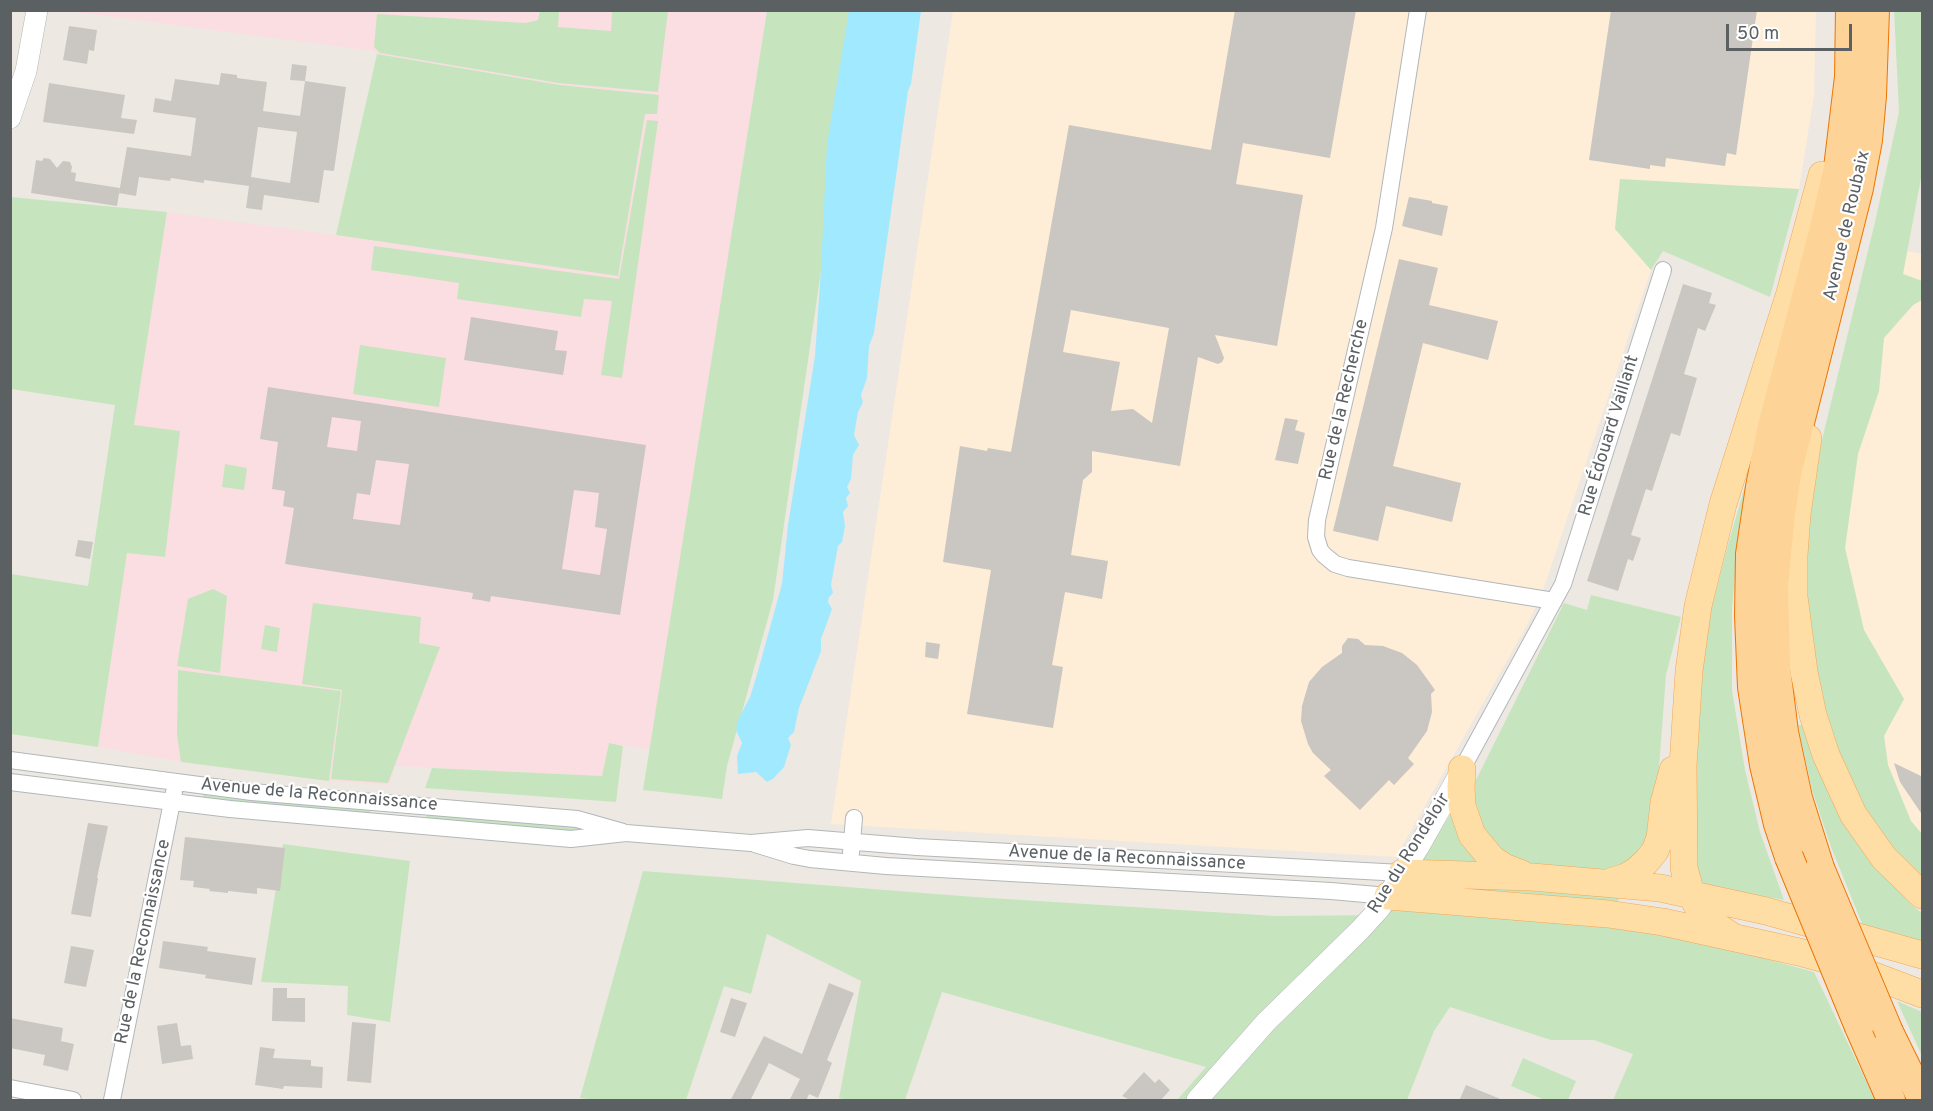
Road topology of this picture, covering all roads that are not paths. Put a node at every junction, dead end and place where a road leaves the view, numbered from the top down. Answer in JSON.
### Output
{"nodes":[{"id":1,"x":37,"y":10,"type":"edge"},
{"id":2,"x":1418,"y":10,"type":"edge"},
{"id":3,"x":1849,"y":10,"type":"edge"},
{"id":4,"x":1875,"y":10,"type":"edge"},
{"id":5,"x":10,"y":118,"type":"edge"},
{"id":6,"x":1868,"y":140,"type":"junction"},
{"id":7,"x":1663,"y":270,"type":"dead end"},
{"id":8,"x":1554,"y":601,"type":"junction"},
{"id":9,"x":1684,"y":732,"type":"junction"},
{"id":10,"x":10,"y":760,"type":"edge"},
{"id":11,"x":1462,"y":769,"type":"junction"},
{"id":12,"x":10,"y":782,"type":"edge"},
{"id":13,"x":174,"y":783,"type":"junction"},
{"id":14,"x":173,"y":803,"type":"junction"},
{"id":15,"x":854,"y":818,"type":"dead end"},
{"id":16,"x":626,"y":833,"type":"junction"},
{"id":17,"x":852,"y":842,"type":"junction"},
{"id":18,"x":751,"y":843,"type":"junction"},
{"id":19,"x":850,"y":862,"type":"junction"},
{"id":20,"x":1402,"y":873,"type":"junction"},
{"id":21,"x":1532,"y":877,"type":"junction"},
{"id":22,"x":1608,"y":883,"type":"junction"},
{"id":23,"x":1690,"y":894,"type":"junction"},
{"id":24,"x":1923,"y":895,"type":"edge"},
{"id":25,"x":1388,"y":896,"type":"junction"},
{"id":26,"x":1730,"y":935,"type":"junction"},
{"id":27,"x":1923,"y":955,"type":"edge"},
{"id":28,"x":1923,"y":994,"type":"edge"},
{"id":29,"x":10,"y":1088,"type":"edge"},
{"id":30,"x":1923,"y":1099,"type":"edge"},
{"id":31,"x":73,"y":1101,"type":"edge"},
{"id":32,"x":112,"y":1101,"type":"edge"},
{"id":33,"x":1197,"y":1101,"type":"edge"},
{"id":34,"x":1892,"y":1101,"type":"edge"}],
"edges":[{"from":1,"to":5,"type":"street"},
{"from":2,"to":8,"type":"street","name":"Rue de la Recherche"},
{"from":3,"to":9,"type":"main road"},
{"from":3,"to":34,"type":"highway","bridge":true},
{"from":4,"to":6,"type":"highway","name":"Avenue de Roubaix"},
{"from":6,"to":24,"type":"main road"},
{"from":6,"to":30,"type":"highway","name":"Avenue de Roubaix","bridge":true},
{"from":7,"to":8,"type":"street","name":"Rue Édouard Vaillant"},
{"from":8,"to":11,"type":"street","name":"Rue du Rondeloir"},
{"from":9,"to":22,"type":"main road"},
{"from":9,"to":23,"type":"main road"},
{"from":10,"to":13,"type":"street","name":"Avenue de la Reconnaissance"},
{"from":11,"to":20,"type":"street","name":"Rue du Rondeloir"},
{"from":11,"to":21,"type":"main road"},
{"from":12,"to":14,"type":"street","name":"Avenue de la Reconnaissance"},
{"from":13,"to":14,"type":"street","name":"Rue de la Reconnaissance"},
{"from":13,"to":16,"type":"street","name":"Avenue de la Reconnaissance"},
{"from":14,"to":16,"type":"street","name":"Avenue de la Reconnaissance"},
{"from":14,"to":32,"type":"street","name":"Rue de la Reconnaissance"},
{"from":15,"to":17,"type":"street"},
{"from":16,"to":18,"type":"street","name":"Avenue de la Reconnaissance"},
{"from":17,"to":18,"type":"street","name":"Avenue de la Reconnaissance"},
{"from":17,"to":19,"type":"street"},
{"from":17,"to":20,"type":"street","name":"Avenue de la Reconnaissance"},
{"from":18,"to":19,"type":"street","name":"Avenue de la Reconnaissance"},
{"from":19,"to":25,"type":"street","name":"Avenue de la Reconnaissance"},
{"from":20,"to":21,"type":"main road"},
{"from":20,"to":25,"type":"street","name":"Rue du Rondeloir"},
{"from":21,"to":22,"type":"main road"},
{"from":22,"to":23,"type":"main road"},
{"from":23,"to":26,"type":"main road"},
{"from":23,"to":27,"type":"main road"},
{"from":25,"to":26,"type":"main road"},
{"from":25,"to":33,"type":"street","name":"Rue du Rondeloir"},
{"from":26,"to":28,"type":"main road"},
{"from":29,"to":31,"type":"street"}]}
